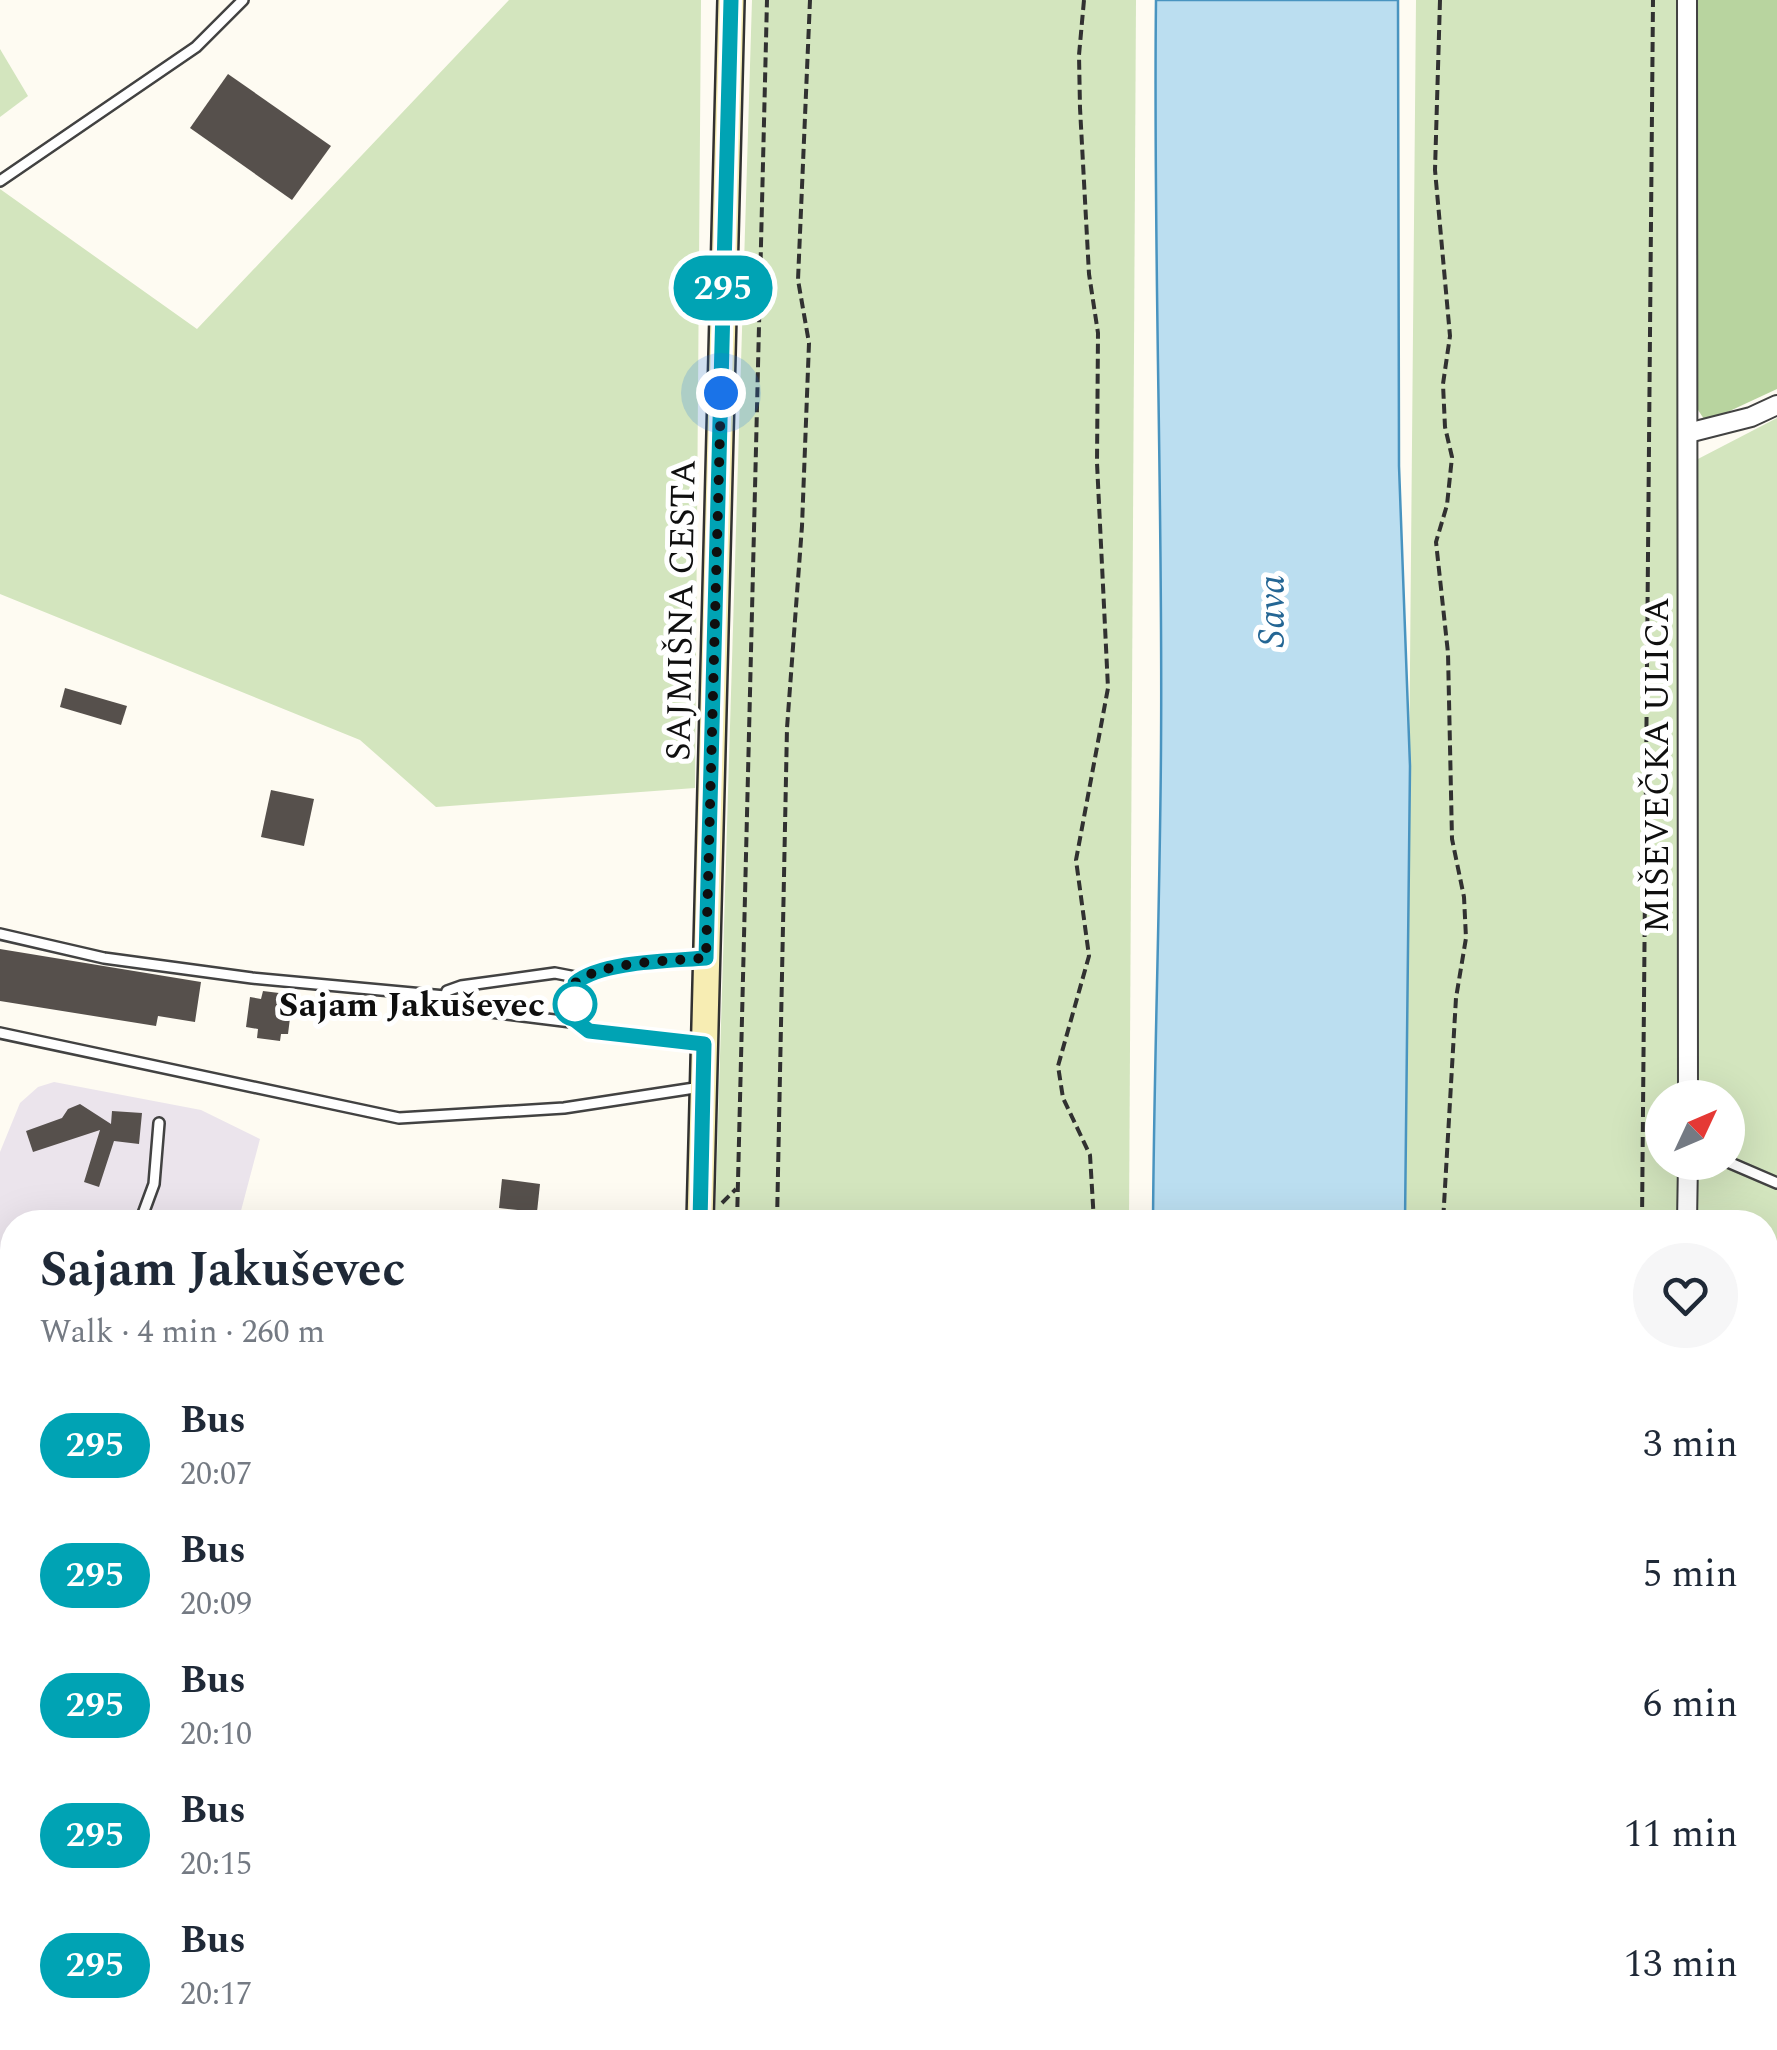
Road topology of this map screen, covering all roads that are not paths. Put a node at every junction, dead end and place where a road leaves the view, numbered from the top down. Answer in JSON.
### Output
{"nodes":[{"id":1,"x":243,"y":0,"type":"edge"},
{"id":2,"x":731,"y":0,"type":"edge"},
{"id":3,"x":1687,"y":0,"type":"edge"},
{"id":4,"x":0,"y":181,"type":"edge"},
{"id":5,"x":1777,"y":405,"type":"edge"},
{"id":6,"x":1688,"y":433,"type":"junction"},
{"id":7,"x":0,"y":934,"type":"edge"},
{"id":8,"x":706,"y":958,"type":"junction"},
{"id":9,"x":581,"y":978,"type":"junction"},
{"id":10,"x":444,"y":996,"type":"junction"},
{"id":11,"x":580,"y":1024,"type":"junction"},
{"id":12,"x":2,"y":1036,"type":"edge"},
{"id":13,"x":704,"y":1044,"type":"junction"},
{"id":14,"x":1688,"y":1080,"type":"edge"},
{"id":15,"x":703,"y":1086,"type":"junction"},
{"id":16,"x":159,"y":1122,"type":"dead end"},
{"id":17,"x":1745,"y":1169,"type":"edge"},
{"id":18,"x":1688,"y":1180,"type":"edge"},
{"id":19,"x":1777,"y":1183,"type":"edge"},
{"id":20,"x":144,"y":1210,"type":"edge"},
{"id":21,"x":700,"y":1210,"type":"edge"},
{"id":22,"x":1687,"y":1210,"type":"edge"}],
"edges":[{"from":1,"to":4,"type":"lane"},
{"from":2,"to":8,"type":"street","name":"SAJMIŠNA CESTA"},
{"from":3,"to":6,"type":"street","name":"MIŠEVEČKA ULICA"},
{"from":5,"to":6,"type":"street"},
{"from":6,"to":14,"type":"street","name":"MIŠEVEČKA ULICA"},
{"from":7,"to":10,"type":"lane"},
{"from":8,"to":9,"type":"lane"},
{"from":8,"to":13,"type":"street","name":"SAJMIŠNA CESTA"},
{"from":9,"to":10,"type":"lane"},
{"from":9,"to":11,"type":"lane"},
{"from":10,"to":11,"type":"lane"},
{"from":11,"to":13,"type":"lane"},
{"from":12,"to":15,"type":"lane"},
{"from":13,"to":15,"type":"street","name":"SAJMIŠNA CESTA"},
{"from":15,"to":21,"type":"street","name":"SAJMIŠNA CESTA"},
{"from":16,"to":20,"type":"lane"},
{"from":17,"to":19,"type":"lane"},
{"from":18,"to":22,"type":"street"}]}
